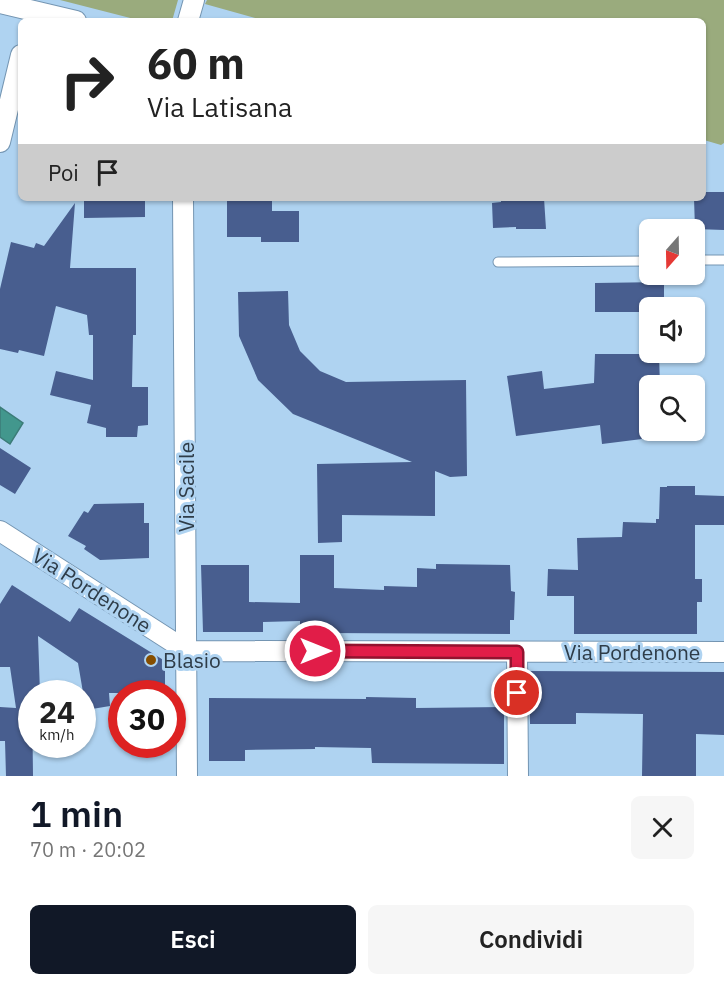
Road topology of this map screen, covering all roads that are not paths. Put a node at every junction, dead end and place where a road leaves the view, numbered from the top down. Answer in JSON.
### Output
{"nodes":[{"id":1,"x":194,"y":0,"type":"edge"},
{"id":2,"x":0,"y":3,"type":"edge"},
{"id":3,"x":32,"y":10,"type":"edge"},
{"id":4,"x":64,"y":18,"type":"edge"},
{"id":5,"x":189,"y":18,"type":"edge"},
{"id":6,"x":18,"y":67,"type":"edge"},
{"id":7,"x":0,"y":142,"type":"edge"},
{"id":8,"x":183,"y":201,"type":"edge"},
{"id":9,"x":705,"y":260,"type":"edge"},
{"id":10,"x":724,"y":260,"type":"edge"},
{"id":11,"x":639,"y":261,"type":"edge"},
{"id":12,"x":498,"y":262,"type":"dead end"},
{"id":13,"x":1,"y":534,"type":"edge"},
{"id":14,"x":187,"y":651,"type":"junction"},
{"id":15,"x":517,"y":652,"type":"junction"},
{"id":16,"x":724,"y":652,"type":"edge"},
{"id":17,"x":187,"y":776,"type":"edge"},
{"id":18,"x":518,"y":776,"type":"edge"}],
"edges":[{"from":1,"to":5,"type":"street"},
{"from":2,"to":3,"type":"street"},
{"from":3,"to":4,"type":"street"},
{"from":6,"to":7,"type":"street"},
{"from":8,"to":14,"type":"street","name":"Via Sacile"},
{"from":9,"to":10,"type":"lane"},
{"from":11,"to":12,"type":"lane"},
{"from":13,"to":14,"type":"street","name":"Via Pordenone"},
{"from":14,"to":15,"type":"street","name":"Via Pordenone"},
{"from":14,"to":17,"type":"street","name":"Via Sacile"},
{"from":15,"to":16,"type":"street","name":"Via Pordenone"},
{"from":15,"to":18,"type":"street"}]}
